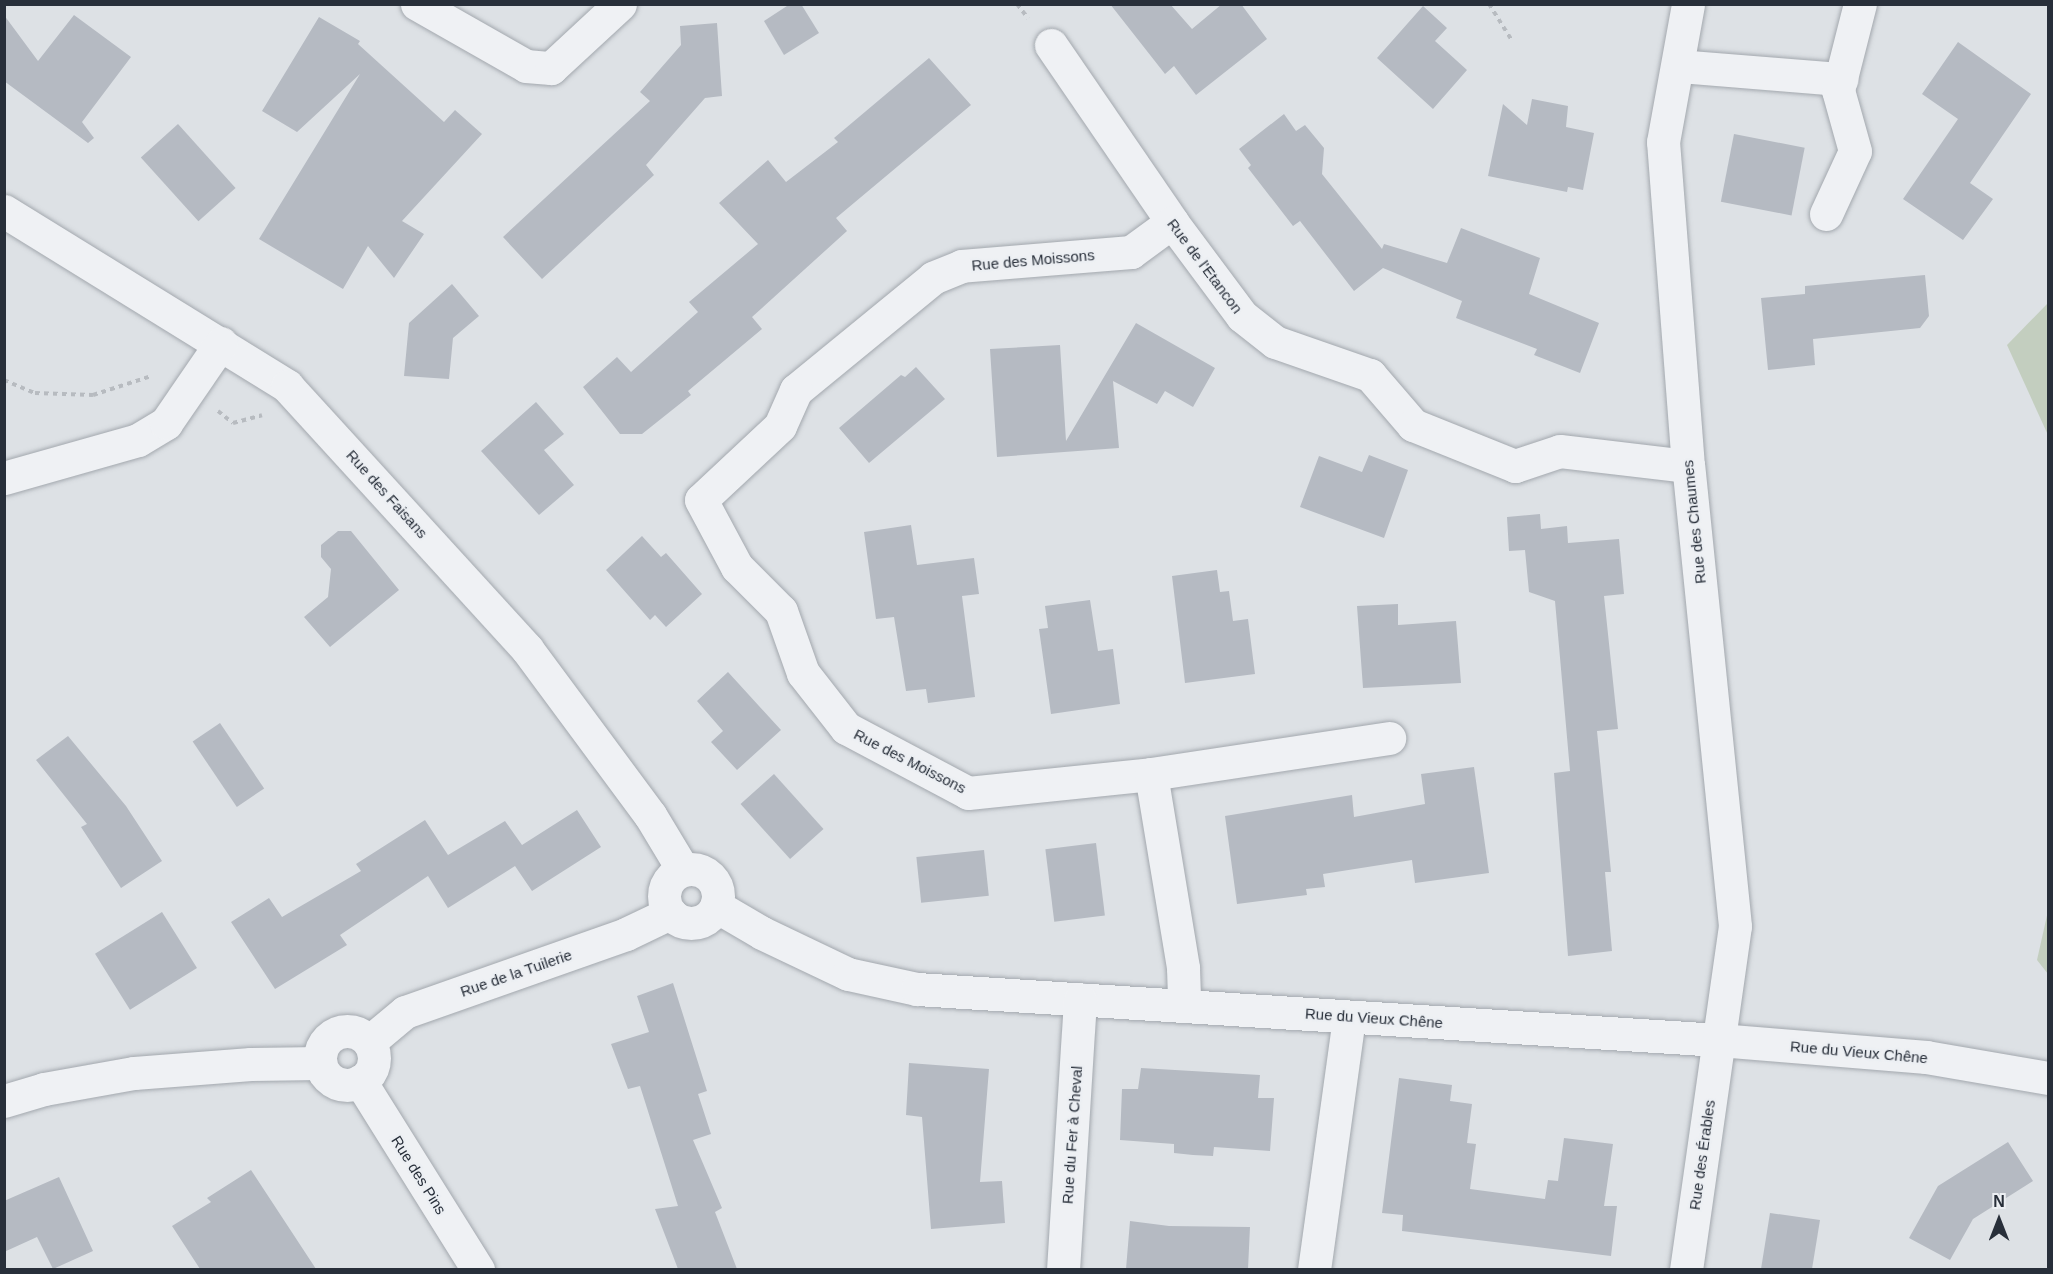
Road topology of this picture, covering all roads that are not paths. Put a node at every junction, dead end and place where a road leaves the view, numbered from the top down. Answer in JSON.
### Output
{"nodes":[{"id":1,"x":417,"y":4,"type":"edge"},
{"id":2,"x":620,"y":4,"type":"edge"},
{"id":3,"x":1688,"y":4,"type":"edge"},
{"id":4,"x":1860,"y":4,"type":"edge"},
{"id":5,"x":1051,"y":45,"type":"dead end"},
{"id":6,"x":1678,"y":66,"type":"junction"},
{"id":7,"x":1841,"y":79,"type":"junction"},
{"id":8,"x":4,"y":211,"type":"edge"},
{"id":9,"x":1827,"y":214,"type":"dead end"},
{"id":10,"x":1172,"y":222,"type":"junction"},
{"id":11,"x":221,"y":342,"type":"junction"},
{"id":12,"x":1688,"y":466,"type":"junction"},
{"id":13,"x":4,"y":478,"type":"edge"},
{"id":14,"x":1389,"y":738,"type":"dead end"},
{"id":15,"x":1151,"y":774,"type":"junction"},
{"id":16,"x":683,"y":870,"type":"junction"},
{"id":17,"x":716,"y":906,"type":"junction"},
{"id":18,"x":670,"y":913,"type":"junction"},
{"id":19,"x":1080,"y":1000,"type":"junction"},
{"id":20,"x":1184,"y":1004,"type":"junction"},
{"id":21,"x":1349,"y":1017,"type":"junction"},
{"id":22,"x":1719,"y":1040,"type":"junction"},
{"id":23,"x":369,"y":1042,"type":"junction"},
{"id":24,"x":320,"y":1063,"type":"junction"},
{"id":25,"x":2049,"y":1078,"type":"edge"},
{"id":26,"x":360,"y":1081,"type":"junction"},
{"id":27,"x":4,"y":1101,"type":"edge"},
{"id":28,"x":478,"y":1269,"type":"edge"},
{"id":29,"x":1063,"y":1269,"type":"edge"},
{"id":30,"x":1314,"y":1269,"type":"edge"},
{"id":31,"x":1686,"y":1269,"type":"edge"}],
"edges":[{"from":1,"to":2,"type":"street"},
{"from":3,"to":6,"type":"street","name":"Rue des Chaumes"},
{"from":4,"to":7,"type":"street"},
{"from":5,"to":10,"type":"street","name":"Rue de l'Etancon"},
{"from":6,"to":7,"type":"street"},
{"from":6,"to":12,"type":"street","name":"Rue des Chaumes"},
{"from":7,"to":9,"type":"street"},
{"from":8,"to":11,"type":"street","name":"Rue des Faisans"},
{"from":10,"to":12,"type":"street","name":"Rue de l'Etancon"},
{"from":10,"to":15,"type":"street","name":"Rue des Moissons"},
{"from":11,"to":13,"type":"street"},
{"from":11,"to":16,"type":"street","name":"Rue des Faisans"},
{"from":12,"to":22,"type":"street","name":"Rue des Chaumes"},
{"from":14,"to":15,"type":"street","name":"Rue des Moissons"},
{"from":15,"to":20,"type":"street"},
{"from":16,"to":17,"type":"street"},
{"from":16,"to":18,"type":"street"},
{"from":17,"to":18,"type":"street"},
{"from":17,"to":19,"type":"street","name":"Rue du Vieux Chêne"},
{"from":18,"to":23,"type":"street","name":"Rue de la Tuilerie"},
{"from":19,"to":20,"type":"street","name":"Rue du Vieux Chêne"},
{"from":19,"to":29,"type":"street","name":"Rue du Fer à Cheval"},
{"from":20,"to":21,"type":"street","name":"Rue du Vieux Chêne"},
{"from":21,"to":22,"type":"street","name":"Rue du Vieux Chêne"},
{"from":21,"to":30,"type":"street"},
{"from":22,"to":25,"type":"street","name":"Rue du Vieux Chêne"},
{"from":22,"to":31,"type":"street","name":"Rue des Érables"},
{"from":23,"to":24,"type":"street"},
{"from":23,"to":26,"type":"street"},
{"from":24,"to":26,"type":"street"},
{"from":24,"to":27,"type":"street"},
{"from":26,"to":28,"type":"street","name":"Rue des Pins"}]}
